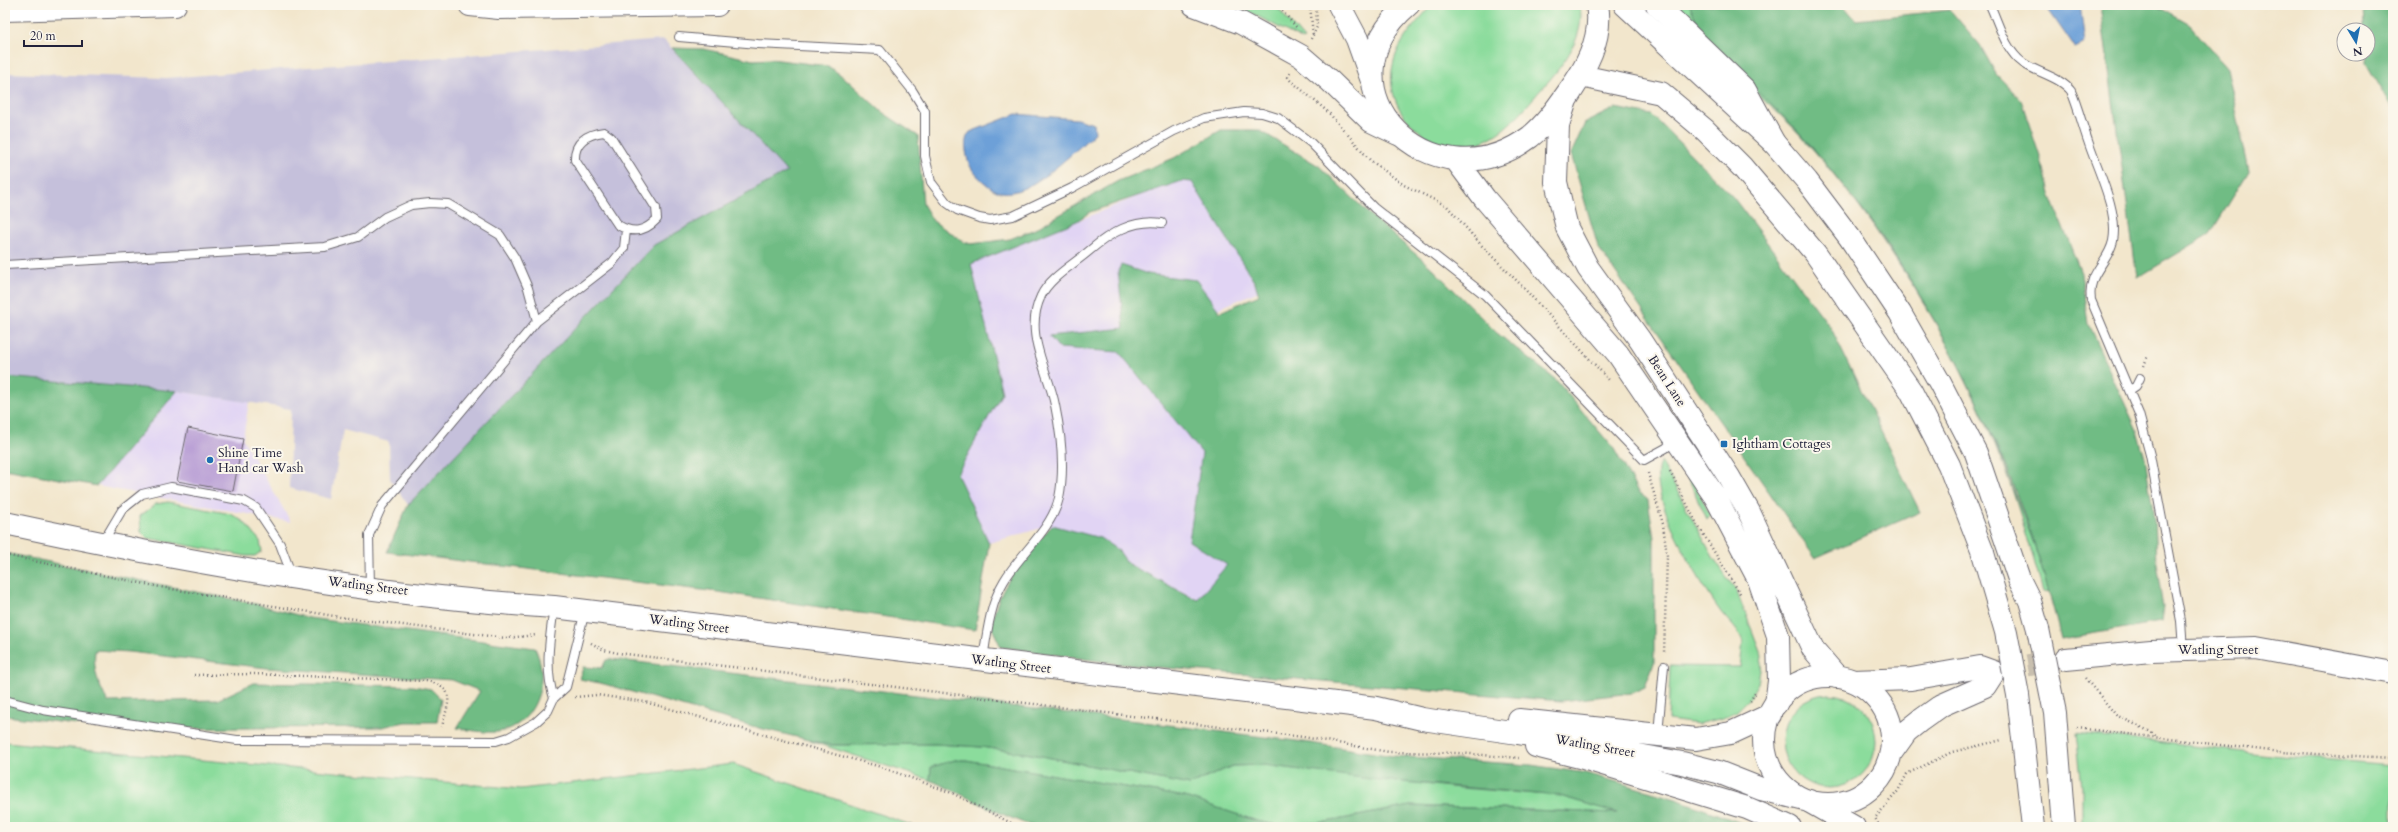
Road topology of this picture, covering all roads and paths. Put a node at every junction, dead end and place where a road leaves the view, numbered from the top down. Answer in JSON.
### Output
{"nodes":[{"id":1,"x":175,"y":5,"type":"edge"},
{"id":2,"x":470,"y":5,"type":"edge"},
{"id":3,"x":717,"y":5,"type":"edge"},
{"id":4,"x":1194,"y":5,"type":"edge"},
{"id":5,"x":1277,"y":5,"type":"edge"},
{"id":6,"x":1310,"y":5,"type":"edge"},
{"id":7,"x":1316,"y":5,"type":"edge"},
{"id":8,"x":1339,"y":5,"type":"edge"},
{"id":9,"x":1408,"y":5,"type":"edge"},
{"id":10,"x":1597,"y":5,"type":"edge"},
{"id":11,"x":1625,"y":5,"type":"edge"},
{"id":12,"x":1657,"y":5,"type":"edge"},
{"id":13,"x":1990,"y":5,"type":"edge"},
{"id":14,"x":5,"y":10,"type":"edge"},
{"id":15,"x":1299,"y":31,"type":"dead end"},
{"id":16,"x":679,"y":37,"type":"dead end"},
{"id":17,"x":1305,"y":37,"type":"dead end"},
{"id":18,"x":1311,"y":41,"type":"dead end"},
{"id":19,"x":1288,"y":76,"type":"dead end"},
{"id":20,"x":1580,"y":76,"type":"junction"},
{"id":21,"x":1373,"y":85,"type":"junction"},
{"id":22,"x":1398,"y":134,"type":"junction"},
{"id":23,"x":1774,"y":143,"type":"junction"},
{"id":24,"x":1456,"y":160,"type":"junction"},
{"id":25,"x":1162,"y":223,"type":"dead end"},
{"id":26,"x":626,"y":230,"type":"junction"},
{"id":27,"x":5,"y":265,"type":"edge"},
{"id":28,"x":537,"y":321,"type":"junction"},
{"id":29,"x":2140,"y":378,"type":"dead end"},
{"id":30,"x":1612,"y":383,"type":"dead end"},
{"id":31,"x":2130,"y":390,"type":"junction"},
{"id":32,"x":1676,"y":438,"type":"junction"},
{"id":33,"x":1658,"y":453,"type":"junction"},
{"id":34,"x":1644,"y":460,"type":"junction"},
{"id":35,"x":5,"y":523,"type":"edge"},
{"id":36,"x":102,"y":543,"type":"junction"},
{"id":37,"x":5,"y":555,"type":"edge"},
{"id":38,"x":292,"y":577,"type":"junction"},
{"id":39,"x":370,"y":587,"type":"junction"},
{"id":40,"x":1743,"y":600,"type":"dead end"},
{"id":41,"x":554,"y":607,"type":"junction"},
{"id":42,"x":585,"y":611,"type":"junction"},
{"id":43,"x":505,"y":638,"type":"dead end"},
{"id":44,"x":598,"y":644,"type":"dead end"},
{"id":45,"x":2183,"y":649,"type":"junction"},
{"id":46,"x":2066,"y":659,"type":"tunnel mouth"},
{"id":47,"x":983,"y":660,"type":"junction"},
{"id":48,"x":1664,"y":666,"type":"joint"},
{"id":49,"x":2393,"y":673,"type":"edge"},
{"id":50,"x":194,"y":675,"type":"dead end"},
{"id":51,"x":2080,"y":676,"type":"dead end"},
{"id":52,"x":1845,"y":679,"type":"junction"},
{"id":53,"x":1758,"y":687,"type":"dead end"},
{"id":54,"x":554,"y":698,"type":"junction"},
{"id":55,"x":5,"y":700,"type":"edge"},
{"id":56,"x":1769,"y":704,"type":"junction"},
{"id":57,"x":1376,"y":708,"type":"junction"},
{"id":58,"x":2076,"y":728,"type":"dead end"},
{"id":59,"x":1658,"y":735,"type":"junction"},
{"id":60,"x":2157,"y":738,"type":"junction"},
{"id":61,"x":2002,"y":740,"type":"dead end"},
{"id":62,"x":440,"y":741,"type":"junction"},
{"id":63,"x":1891,"y":753,"type":"junction"},
{"id":64,"x":2393,"y":758,"type":"edge"},
{"id":65,"x":1527,"y":759,"type":"dead end"},
{"id":66,"x":1810,"y":802,"type":"junction"},
{"id":67,"x":1019,"y":827,"type":"edge"},
{"id":68,"x":1790,"y":827,"type":"edge"},
{"id":69,"x":1854,"y":827,"type":"edge"},
{"id":70,"x":1880,"y":827,"type":"edge"},
{"id":71,"x":2033,"y":827,"type":"edge"},
{"id":72,"x":2064,"y":827,"type":"edge"}],
"edges":[{"from":1,"to":14,"type":"main road"},
{"from":2,"to":3,"type":"main road"},
{"from":4,"to":22,"type":"main road"},
{"from":5,"to":15,"type":"path"},
{"from":6,"to":7,"type":"path"},
{"from":8,"to":21,"type":"main road"},
{"from":9,"to":21,"type":"main road"},
{"from":10,"to":20,"type":"main road"},
{"from":11,"to":23,"type":"main road"},
{"from":12,"to":23,"type":"main road"},
{"from":13,"to":31,"type":"lane"},
{"from":16,"to":34,"type":"lane"},
{"from":17,"to":18,"type":"path"},
{"from":19,"to":30,"type":"path"},
{"from":20,"to":24,"type":"main road"},
{"from":20,"to":52,"type":"main road","name":"Bean Lane"},
{"from":20,"to":71,"type":"main road","bridge":true},
{"from":21,"to":22,"type":"main road"},
{"from":22,"to":24,"type":"main road"},
{"from":23,"to":72,"type":"main road","bridge":true},
{"from":24,"to":32,"type":"main road","name":"Bean Lane"},
{"from":25,"to":47,"type":"lane"},
{"from":26,"to":26,"type":"lane"},
{"from":26,"to":28,"type":"lane"},
{"from":27,"to":28,"type":"lane"},
{"from":28,"to":39,"type":"lane"},
{"from":29,"to":31,"type":"lane"},
{"from":31,"to":45,"type":"lane"},
{"from":32,"to":33,"type":"lane"},
{"from":32,"to":56,"type":"main road","name":"Bean Lane"},
{"from":33,"to":34,"type":"lane"},
{"from":33,"to":40,"type":"path"},
{"from":34,"to":48,"type":"path"},
{"from":35,"to":36,"type":"main road","name":"Watling Street"},
{"from":36,"to":38,"type":"main road","name":"Watling Street"},
{"from":36,"to":38,"type":"lane"},
{"from":37,"to":43,"type":"path"},
{"from":38,"to":39,"type":"main road","name":"Watling Street"},
{"from":39,"to":41,"type":"main road","name":"Watling Street"},
{"from":41,"to":42,"type":"main road","name":"Watling Street"},
{"from":41,"to":54,"type":"lane"},
{"from":42,"to":47,"type":"main road","name":"Watling Street"},
{"from":42,"to":54,"type":"lane"},
{"from":44,"to":65,"type":"path"},
{"from":45,"to":46,"type":"main road","name":"Watling Street"},
{"from":45,"to":49,"type":"main road","name":"Watling Street"},
{"from":47,"to":57,"type":"main road","name":"Watling Street"},
{"from":48,"to":59,"type":"lane"},
{"from":50,"to":62,"type":"path"},
{"from":51,"to":60,"type":"path"},
{"from":52,"to":56,"type":"main road"},
{"from":52,"to":63,"type":"main road"},
{"from":52,"to":63,"type":"main road"},
{"from":53,"to":56,"type":"path"},
{"from":54,"to":62,"type":"lane"},
{"from":54,"to":67,"type":"path"},
{"from":55,"to":62,"type":"lane"},
{"from":56,"to":59,"type":"main road","name":"Watling Street"},
{"from":56,"to":66,"type":"main road"},
{"from":57,"to":59,"type":"main road","name":"Watling Street"},
{"from":57,"to":66,"type":"main road","name":"Watling Street"},
{"from":57,"to":68,"type":"main road"},
{"from":58,"to":60,"type":"path"},
{"from":60,"to":64,"type":"path"},
{"from":61,"to":70,"type":"path"},
{"from":63,"to":66,"type":"main road"},
{"from":66,"to":69,"type":"main road"}]}
